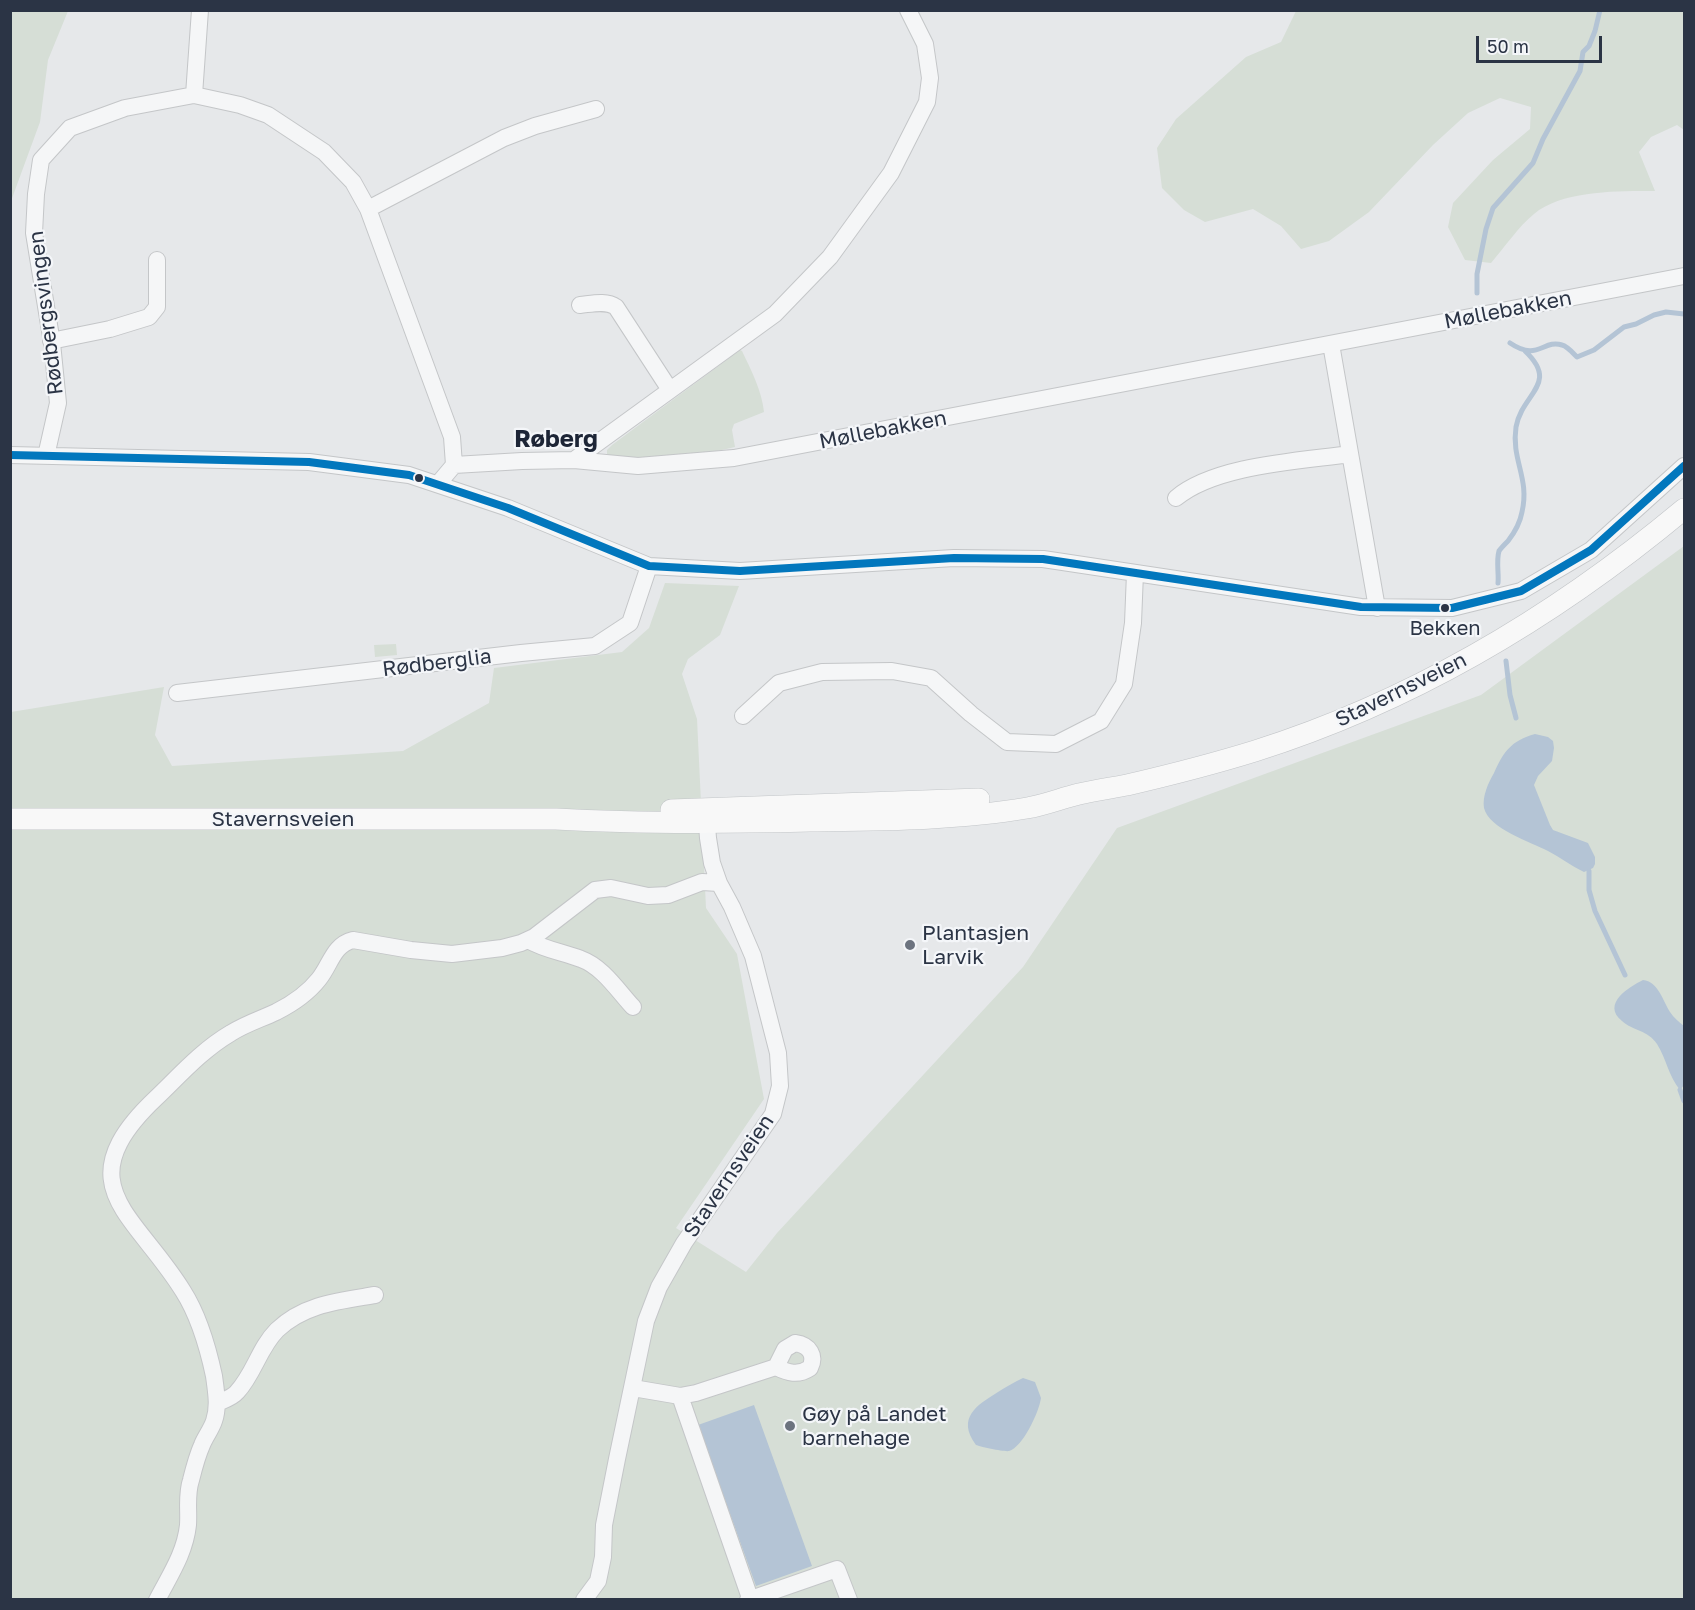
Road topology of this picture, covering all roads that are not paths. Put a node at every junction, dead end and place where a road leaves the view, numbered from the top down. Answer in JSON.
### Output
{"nodes":[{"id":1,"x":201,"y":10,"type":"edge"},
{"id":2,"x":908,"y":10,"type":"edge"},
{"id":3,"x":194,"y":95,"type":"junction"},
{"id":4,"x":596,"y":109,"type":"dead end"},
{"id":5,"x":368,"y":209,"type":"junction"},
{"id":6,"x":157,"y":260,"type":"dead end"},
{"id":7,"x":1684,"y":276,"type":"edge"},
{"id":8,"x":580,"y":305,"type":"dead end"},
{"id":9,"x":51,"y":341,"type":"junction"},
{"id":10,"x":1331,"y":344,"type":"junction"},
{"id":11,"x":670,"y":390,"type":"junction"},
{"id":12,"x":1350,"y":454,"type":"junction"},
{"id":13,"x":10,"y":455,"type":"edge"},
{"id":14,"x":46,"y":456,"type":"junction"},
{"id":15,"x":574,"y":460,"type":"junction"},
{"id":16,"x":454,"y":465,"type":"junction"},
{"id":17,"x":1684,"y":466,"type":"edge"},
{"id":18,"x":438,"y":484,"type":"junction"},
{"id":19,"x":1176,"y":498,"type":"dead end"},
{"id":20,"x":1684,"y":509,"type":"edge"},
{"id":21,"x":648,"y":566,"type":"junction"},
{"id":22,"x":1134,"y":573,"type":"junction"},
{"id":23,"x":1377,"y":608,"type":"junction"},
{"id":24,"x":177,"y":693,"type":"dead end"},
{"id":25,"x":743,"y":716,"type":"dead end"},
{"id":26,"x":707,"y":816,"type":"junction"},
{"id":27,"x":10,"y":819,"type":"edge"},
{"id":28,"x":718,"y":883,"type":"junction"},
{"id":29,"x":528,"y":940,"type":"junction"},
{"id":30,"x":633,"y":1008,"type":"dead end"},
{"id":31,"x":375,"y":1295,"type":"dead end"},
{"id":32,"x":776,"y":1367,"type":"dead end"},
{"id":33,"x":633,"y":1388,"type":"junction"},
{"id":34,"x":680,"y":1396,"type":"junction"},
{"id":35,"x":217,"y":1403,"type":"junction"},
{"id":36,"x":157,"y":1599,"type":"edge"},
{"id":37,"x":584,"y":1599,"type":"edge"},
{"id":38,"x":749,"y":1599,"type":"edge"},
{"id":39,"x":849,"y":1599,"type":"edge"}],
"edges":[{"from":1,"to":3,"type":"street"},
{"from":2,"to":11,"type":"street"},
{"from":3,"to":5,"type":"street","name":"Rødbergsvingen"},
{"from":3,"to":9,"type":"street","name":"Rødbergsvingen"},
{"from":4,"to":5,"type":"street"},
{"from":5,"to":16,"type":"street","name":"Rødbergsvingen"},
{"from":6,"to":9,"type":"street"},
{"from":7,"to":10,"type":"street","name":"Møllebakken"},
{"from":8,"to":11,"type":"street"},
{"from":9,"to":14,"type":"street","name":"Rødbergsvingen"},
{"from":10,"to":12,"type":"street"},
{"from":10,"to":15,"type":"street","name":"Møllebakken"},
{"from":11,"to":15,"type":"street"},
{"from":12,"to":19,"type":"street"},
{"from":12,"to":23,"type":"street"},
{"from":13,"to":14,"type":"street"},
{"from":14,"to":18,"type":"street"},
{"from":15,"to":16,"type":"street","name":"Møllebakken"},
{"from":16,"to":18,"type":"street"},
{"from":17,"to":23,"type":"street"},
{"from":18,"to":21,"type":"street"},
{"from":20,"to":26,"type":"main road","name":"Stavernsveien"},
{"from":21,"to":22,"type":"street"},
{"from":21,"to":24,"type":"street","name":"Rødberglia"},
{"from":22,"to":23,"type":"street"},
{"from":22,"to":25,"type":"street"},
{"from":26,"to":27,"type":"main road","name":"Stavernsveien"},
{"from":26,"to":28,"type":"street","name":"Stavernsveien"},
{"from":28,"to":29,"type":"street"},
{"from":28,"to":33,"type":"street","name":"Stavernsveien"},
{"from":29,"to":30,"type":"street"},
{"from":29,"to":35,"type":"street"},
{"from":31,"to":35,"type":"street"},
{"from":32,"to":34,"type":"street"},
{"from":33,"to":34,"type":"street"},
{"from":33,"to":37,"type":"street","name":"Stavernsveien"},
{"from":34,"to":38,"type":"street"},
{"from":35,"to":36,"type":"street"},
{"from":38,"to":39,"type":"street"}]}
